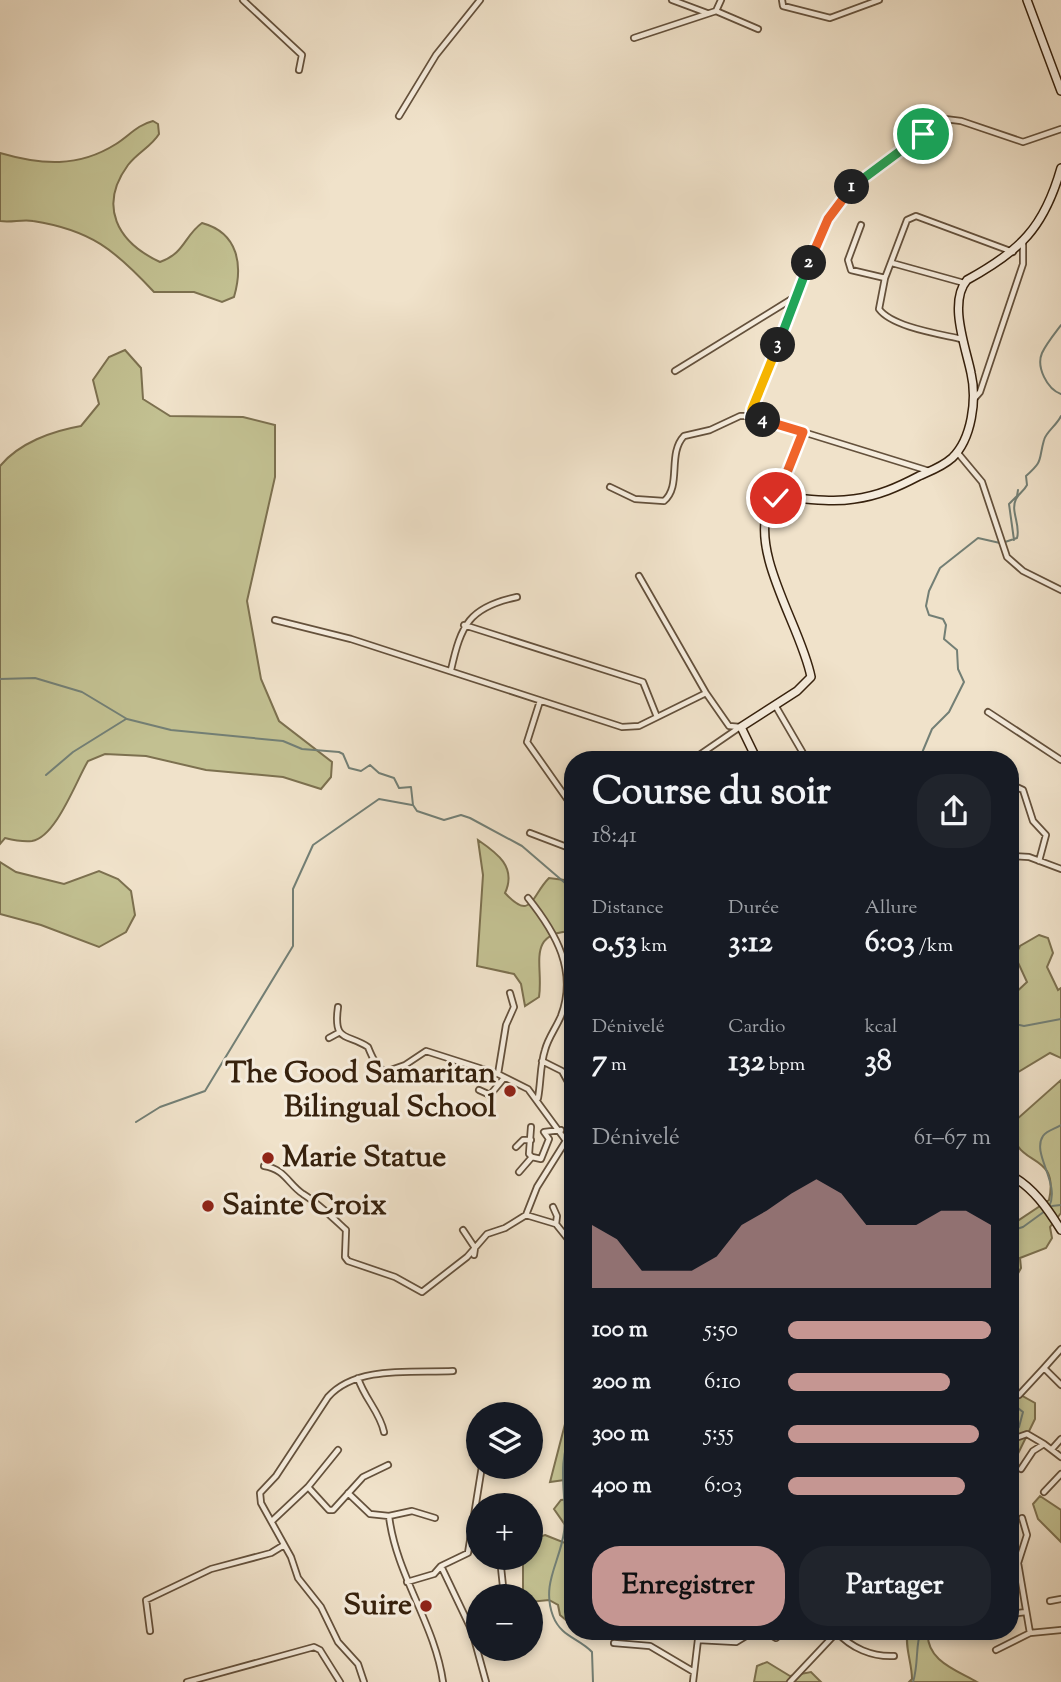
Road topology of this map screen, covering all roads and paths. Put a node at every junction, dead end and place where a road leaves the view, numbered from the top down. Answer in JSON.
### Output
{"nodes":[{"id":1,"x":243,"y":0,"type":"edge"},
{"id":2,"x":480,"y":0,"type":"edge"},
{"id":3,"x":672,"y":0,"type":"edge"},
{"id":4,"x":721,"y":0,"type":"edge"},
{"id":5,"x":782,"y":0,"type":"edge"},
{"id":6,"x":879,"y":0,"type":"edge"},
{"id":7,"x":1027,"y":0,"type":"edge"},
{"id":8,"x":716,"y":11,"type":"junction"},
{"id":9,"x":709,"y":14,"type":"junction"},
{"id":10,"x":758,"y":29,"type":"dead end"},
{"id":11,"x":634,"y":38,"type":"dead end"},
{"id":12,"x":299,"y":70,"type":"dead end"},
{"id":13,"x":1061,"y":91,"type":"edge"},
{"id":14,"x":399,"y":116,"type":"dead end"},
{"id":15,"x":1061,"y":129,"type":"edge"},
{"id":16,"x":1061,"y":168,"type":"edge"},
{"id":17,"x":862,"y":225,"type":"dead end"},
{"id":18,"x":1023,"y":241,"type":"junction"},
{"id":19,"x":1014,"y":252,"type":"junction"},
{"id":20,"x":892,"y":262,"type":"junction"},
{"id":21,"x":885,"y":278,"type":"junction"},
{"id":22,"x":964,"y":283,"type":"junction"},
{"id":23,"x":796,"y":296,"type":"junction"},
{"id":24,"x":961,"y":339,"type":"junction"},
{"id":25,"x":675,"y":371,"type":"dead end"},
{"id":26,"x":973,"y":400,"type":"junction"},
{"id":27,"x":751,"y":416,"type":"junction"},
{"id":28,"x":803,"y":432,"type":"junction"},
{"id":29,"x":957,"y":452,"type":"junction"},
{"id":30,"x":929,"y":471,"type":"junction"},
{"id":31,"x":610,"y":486,"type":"dead end"},
{"id":32,"x":776,"y":498,"type":"junction"},
{"id":33,"x":639,"y":576,"type":"dead end"},
{"id":34,"x":1061,"y":590,"type":"edge"},
{"id":35,"x":517,"y":597,"type":"dead end"},
{"id":36,"x":275,"y":620,"type":"dead end"},
{"id":37,"x":464,"y":625,"type":"junction"},
{"id":38,"x":451,"y":670,"type":"junction"},
{"id":39,"x":706,"y":694,"type":"junction"},
{"id":40,"x":540,"y":701,"type":"junction"},
{"id":41,"x":774,"y":705,"type":"junction"},
{"id":42,"x":988,"y":712,"type":"dead end"},
{"id":43,"x":657,"y":717,"type":"junction"},
{"id":44,"x":741,"y":727,"type":"junction"},
{"id":45,"x":705,"y":751,"type":"edge"},
{"id":46,"x":753,"y":751,"type":"edge"},
{"id":47,"x":802,"y":751,"type":"edge"},
{"id":48,"x":1061,"y":760,"type":"edge"},
{"id":49,"x":1019,"y":788,"type":"edge"},
{"id":50,"x":564,"y":795,"type":"edge"},
{"id":51,"x":530,"y":833,"type":"dead end"},
{"id":52,"x":564,"y":846,"type":"edge"},
{"id":53,"x":1019,"y":857,"type":"edge"},
{"id":54,"x":1039,"y":860,"type":"junction"},
{"id":55,"x":1061,"y":869,"type":"edge"},
{"id":56,"x":528,"y":898,"type":"dead end"},
{"id":57,"x":564,"y":956,"type":"edge"},
{"id":58,"x":510,"y":993,"type":"dead end"},
{"id":59,"x":564,"y":1001,"type":"edge"},
{"id":60,"x":338,"y":1007,"type":"dead end"},
{"id":61,"x":340,"y":1032,"type":"junction"},
{"id":62,"x":329,"y":1038,"type":"dead end"},
{"id":63,"x":542,"y":1062,"type":"junction"},
{"id":64,"x":498,"y":1074,"type":"junction"},
{"id":65,"x":564,"y":1075,"type":"edge"},
{"id":66,"x":504,"y":1078,"type":"junction"},
{"id":67,"x":479,"y":1090,"type":"dead end"},
{"id":68,"x":537,"y":1099,"type":"junction"},
{"id":69,"x":531,"y":1127,"type":"dead end"},
{"id":70,"x":561,"y":1130,"type":"junction"},
{"id":71,"x":564,"y":1137,"type":"edge"},
{"id":72,"x":531,"y":1140,"type":"junction"},
{"id":73,"x":564,"y":1145,"type":"edge"},
{"id":74,"x":516,"y":1147,"type":"dead end"},
{"id":75,"x":532,"y":1157,"type":"junction"},
{"id":76,"x":264,"y":1166,"type":"dead end"},
{"id":77,"x":519,"y":1172,"type":"dead end"},
{"id":78,"x":1019,"y":1181,"type":"edge"},
{"id":79,"x":553,"y":1207,"type":"dead end"},
{"id":80,"x":526,"y":1215,"type":"junction"},
{"id":81,"x":1058,"y":1220,"type":"edge"},
{"id":82,"x":556,"y":1224,"type":"junction"},
{"id":83,"x":463,"y":1230,"type":"dead end"},
{"id":84,"x":1061,"y":1230,"type":"edge"},
{"id":85,"x":564,"y":1232,"type":"edge"},
{"id":86,"x":475,"y":1248,"type":"junction"},
{"id":87,"x":474,"y":1255,"type":"dead end"},
{"id":88,"x":1061,"y":1349,"type":"edge"},
{"id":89,"x":1044,"y":1368,"type":"junction"},
{"id":90,"x":453,"y":1371,"type":"dead end"},
{"id":91,"x":358,"y":1378,"type":"junction"},
{"id":92,"x":1061,"y":1385,"type":"edge"},
{"id":93,"x":1019,"y":1395,"type":"edge"},
{"id":94,"x":384,"y":1432,"type":"dead end"},
{"id":95,"x":1019,"y":1437,"type":"edge"},
{"id":96,"x":1061,"y":1439,"type":"edge"},
{"id":97,"x":1044,"y":1444,"type":"junction"},
{"id":98,"x":1052,"y":1449,"type":"junction"},
{"id":99,"x":338,"y":1450,"type":"dead end"},
{"id":100,"x":1061,"y":1457,"type":"edge"},
{"id":101,"x":388,"y":1465,"type":"dead end"},
{"id":102,"x":1021,"y":1469,"type":"dead end"},
{"id":103,"x":1061,"y":1474,"type":"edge"},
{"id":104,"x":480,"y":1479,"type":"edge"},
{"id":105,"x":308,"y":1487,"type":"junction"},
{"id":106,"x":1044,"y":1492,"type":"dead end"},
{"id":107,"x":348,"y":1493,"type":"junction"},
{"id":108,"x":390,"y":1516,"type":"junction"},
{"id":109,"x":435,"y":1518,"type":"dead end"},
{"id":110,"x":1022,"y":1518,"type":"dead end"},
{"id":111,"x":272,"y":1521,"type":"junction"},
{"id":112,"x":284,"y":1545,"type":"junction"},
{"id":113,"x":1019,"y":1560,"type":"edge"},
{"id":114,"x":441,"y":1566,"type":"junction"},
{"id":115,"x":1019,"y":1569,"type":"edge"},
{"id":116,"x":407,"y":1582,"type":"junction"},
{"id":117,"x":1061,"y":1599,"type":"edge"},
{"id":118,"x":1050,"y":1601,"type":"dead end"},
{"id":119,"x":1026,"y":1612,"type":"junction"},
{"id":120,"x":1019,"y":1613,"type":"edge"},
{"id":121,"x":466,"y":1617,"type":"edge"},
{"id":122,"x":1061,"y":1629,"type":"edge"},
{"id":123,"x":150,"y":1631,"type":"dead end"},
{"id":124,"x":1030,"y":1633,"type":"junction"},
{"id":125,"x":1019,"y":1638,"type":"edge"},
{"id":126,"x":698,"y":1640,"type":"joint"},
{"id":127,"x":739,"y":1640,"type":"edge"},
{"id":128,"x":830,"y":1640,"type":"edge"},
{"id":129,"x":844,"y":1640,"type":"edge"},
{"id":130,"x":1016,"y":1640,"type":"edge"},
{"id":131,"x":614,"y":1643,"type":"dead end"},
{"id":132,"x":996,"y":1650,"type":"dead end"},
{"id":133,"x":894,"y":1656,"type":"dead end"},
{"id":134,"x":480,"y":1661,"type":"edge"},
{"id":135,"x":694,"y":1672,"type":"junction"},
{"id":136,"x":187,"y":1682,"type":"edge"},
{"id":137,"x":340,"y":1682,"type":"edge"},
{"id":138,"x":364,"y":1682,"type":"edge"},
{"id":139,"x":443,"y":1682,"type":"edge"},
{"id":140,"x":486,"y":1682,"type":"edge"},
{"id":141,"x":694,"y":1682,"type":"edge"},
{"id":142,"x":790,"y":1682,"type":"edge"}],
"edges":[{"from":1,"to":12,"type":"street"},
{"from":2,"to":14,"type":"street"},
{"from":3,"to":9,"type":"street"},
{"from":4,"to":8,"type":"street"},
{"from":5,"to":6,"type":"street"},
{"from":7,"to":13,"type":"street"},
{"from":8,"to":9,"type":"street"},
{"from":8,"to":10,"type":"street"},
{"from":9,"to":11,"type":"street"},
{"from":15,"to":23,"type":"street"},
{"from":16,"to":18,"type":"street"},
{"from":17,"to":21,"type":"street"},
{"from":18,"to":19,"type":"street"},
{"from":18,"to":26,"type":"street"},
{"from":19,"to":20,"type":"street"},
{"from":19,"to":22,"type":"street"},
{"from":20,"to":21,"type":"street"},
{"from":20,"to":22,"type":"street"},
{"from":21,"to":24,"type":"street"},
{"from":22,"to":24,"type":"street"},
{"from":23,"to":25,"type":"street"},
{"from":23,"to":27,"type":"street"},
{"from":24,"to":26,"type":"street"},
{"from":26,"to":29,"type":"street"},
{"from":27,"to":28,"type":"street"},
{"from":27,"to":31,"type":"street"},
{"from":28,"to":30,"type":"street"},
{"from":28,"to":32,"type":"street"},
{"from":29,"to":30,"type":"street"},
{"from":29,"to":34,"type":"street"},
{"from":30,"to":32,"type":"street"},
{"from":32,"to":41,"type":"street"},
{"from":33,"to":39,"type":"street"},
{"from":35,"to":37,"type":"street"},
{"from":36,"to":38,"type":"street"},
{"from":37,"to":38,"type":"street"},
{"from":37,"to":43,"type":"street"},
{"from":38,"to":40,"type":"street"},
{"from":39,"to":43,"type":"street"},
{"from":39,"to":44,"type":"street"},
{"from":40,"to":43,"type":"street"},
{"from":40,"to":50,"type":"street"},
{"from":41,"to":44,"type":"street"},
{"from":41,"to":47,"type":"street"},
{"from":42,"to":48,"type":"street"},
{"from":44,"to":45,"type":"street"},
{"from":44,"to":46,"type":"street"},
{"from":49,"to":54,"type":"street"},
{"from":51,"to":52,"type":"street"},
{"from":53,"to":54,"type":"street"},
{"from":54,"to":55,"type":"street"},
{"from":56,"to":57,"type":"street"},
{"from":58,"to":64,"type":"street"},
{"from":59,"to":63,"type":"street"},
{"from":60,"to":61,"type":"street"},
{"from":61,"to":62,"type":"street"},
{"from":61,"to":64,"type":"street"},
{"from":63,"to":65,"type":"street"},
{"from":63,"to":68,"type":"street"},
{"from":64,"to":66,"type":"street"},
{"from":66,"to":67,"type":"street"},
{"from":66,"to":68,"type":"street"},
{"from":68,"to":70,"type":"street"},
{"from":69,"to":72,"type":"street"},
{"from":70,"to":71,"type":"street"},
{"from":70,"to":75,"type":"street"},
{"from":72,"to":74,"type":"street"},
{"from":72,"to":75,"type":"street"},
{"from":73,"to":80,"type":"street"},
{"from":75,"to":77,"type":"street"},
{"from":76,"to":86,"type":"street"},
{"from":78,"to":81,"type":"street"},
{"from":79,"to":82,"type":"street"},
{"from":80,"to":82,"type":"street"},
{"from":80,"to":86,"type":"street"},
{"from":81,"to":84,"type":"street"},
{"from":82,"to":85,"type":"street"},
{"from":83,"to":86,"type":"street"},
{"from":86,"to":87,"type":"street"},
{"from":88,"to":89,"type":"street"},
{"from":89,"to":92,"type":"street"},
{"from":89,"to":93,"type":"street"},
{"from":90,"to":91,"type":"street"},
{"from":91,"to":94,"type":"street"},
{"from":91,"to":111,"type":"street"},
{"from":95,"to":97,"type":"street"},
{"from":96,"to":98,"type":"street"},
{"from":97,"to":98,"type":"street"},
{"from":97,"to":102,"type":"street"},
{"from":98,"to":100,"type":"street"},
{"from":99,"to":105,"type":"street"},
{"from":101,"to":107,"type":"street"},
{"from":103,"to":106,"type":"street"},
{"from":104,"to":114,"type":"street"},
{"from":105,"to":107,"type":"street"},
{"from":105,"to":111,"type":"street"},
{"from":107,"to":108,"type":"street"},
{"from":108,"to":109,"type":"street"},
{"from":108,"to":116,"type":"street"},
{"from":110,"to":113,"type":"street"},
{"from":111,"to":112,"type":"street"},
{"from":112,"to":123,"type":"street"},
{"from":112,"to":138,"type":"street"},
{"from":114,"to":116,"type":"street"},
{"from":114,"to":121,"type":"street"},
{"from":115,"to":119,"type":"street"},
{"from":116,"to":139,"type":"street"},
{"from":117,"to":118,"type":"street"},
{"from":119,"to":120,"type":"street"},
{"from":119,"to":124,"type":"street"},
{"from":122,"to":124,"type":"street"},
{"from":124,"to":125,"type":"street"},
{"from":126,"to":127,"type":"street"},
{"from":126,"to":135,"type":"street"},
{"from":128,"to":142,"type":"street"},
{"from":129,"to":133,"type":"street"},
{"from":130,"to":132,"type":"street"},
{"from":131,"to":135,"type":"street"},
{"from":134,"to":140,"type":"street"},
{"from":135,"to":141,"type":"street"},
{"from":136,"to":137,"type":"street"}]}
